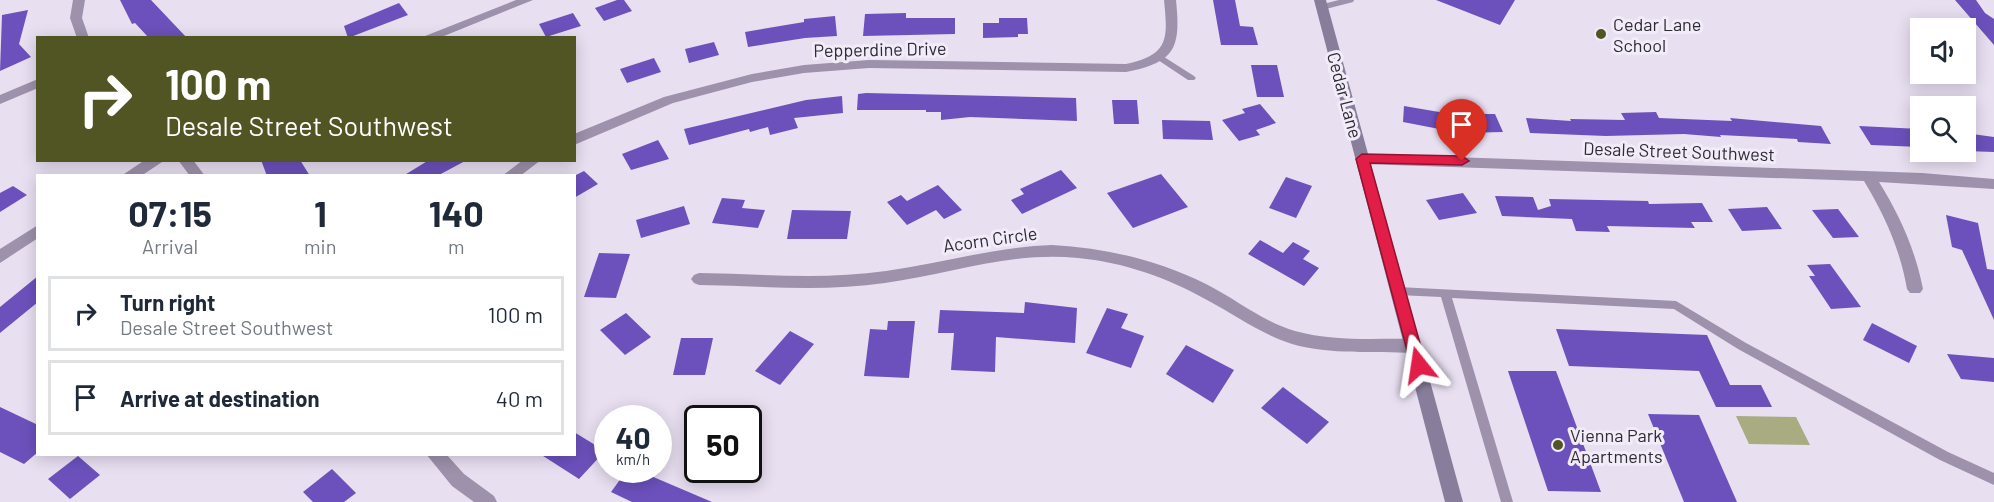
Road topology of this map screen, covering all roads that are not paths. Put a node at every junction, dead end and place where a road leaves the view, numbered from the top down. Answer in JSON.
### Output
{"nodes":[{"id":1,"x":79,"y":0,"type":"edge"},
{"id":2,"x":527,"y":0,"type":"edge"},
{"id":3,"x":1170,"y":0,"type":"edge"},
{"id":4,"x":1350,"y":0,"type":"edge"},
{"id":5,"x":1321,"y":3,"type":"edge"},
{"id":6,"x":82,"y":36,"type":"edge"},
{"id":7,"x":431,"y":36,"type":"edge"},
{"id":8,"x":1161,"y":58,"type":"junction"},
{"id":9,"x":1191,"y":78,"type":"dead end"},
{"id":10,"x":36,"y":84,"type":"edge"},
{"id":11,"x":0,"y":100,"type":"edge"},
{"id":12,"x":576,"y":139,"type":"edge"},
{"id":13,"x":1362,"y":159,"type":"junction"},
{"id":14,"x":154,"y":162,"type":"edge"},
{"id":15,"x":187,"y":162,"type":"edge"},
{"id":16,"x":531,"y":162,"type":"edge"},
{"id":17,"x":132,"y":174,"type":"edge"},
{"id":18,"x":196,"y":174,"type":"edge"},
{"id":19,"x":512,"y":174,"type":"edge"},
{"id":20,"x":1868,"y":176,"type":"junction"},
{"id":21,"x":1994,"y":184,"type":"edge"},
{"id":22,"x":36,"y":231,"type":"edge"},
{"id":23,"x":0,"y":257,"type":"edge"},
{"id":24,"x":699,"y":279,"type":"dead end"},
{"id":25,"x":1915,"y":290,"type":"dead end"},
{"id":26,"x":1398,"y":291,"type":"junction"},
{"id":27,"x":1444,"y":293,"type":"junction"},
{"id":28,"x":1414,"y":346,"type":"junction"},
{"id":29,"x":436,"y":456,"type":"edge"},
{"id":30,"x":1994,"y":479,"type":"edge"},
{"id":31,"x":488,"y":502,"type":"edge"},
{"id":32,"x":1454,"y":502,"type":"edge"},
{"id":33,"x":1507,"y":502,"type":"edge"}],
"edges":[{"from":1,"to":6,"type":"street"},
{"from":2,"to":7,"type":"street"},
{"from":3,"to":8,"type":"street"},
{"from":4,"to":5,"type":"lane"},
{"from":5,"to":13,"type":"main road","name":"Cedar Lane"},
{"from":8,"to":9,"type":"lane"},
{"from":8,"to":12,"type":"street","name":"Pepperdine Drive"},
{"from":10,"to":11,"type":"street"},
{"from":13,"to":20,"type":"street","name":"Desale Street Southwest"},
{"from":13,"to":26,"type":"main road","name":"Cedar Lane"},
{"from":14,"to":17,"type":"street"},
{"from":15,"to":18,"type":"street"},
{"from":16,"to":19,"type":"street"},
{"from":20,"to":21,"type":"street","name":"Desale Street Southwest"},
{"from":20,"to":25,"type":"street"},
{"from":22,"to":23,"type":"street"},
{"from":24,"to":28,"type":"street","name":"Acorn Circle"},
{"from":26,"to":27,"type":"lane"},
{"from":26,"to":28,"type":"main road","name":"Cedar Lane"},
{"from":27,"to":30,"type":"lane"},
{"from":27,"to":33,"type":"lane"},
{"from":28,"to":32,"type":"main road","name":"Cedar Lane"},
{"from":29,"to":31,"type":"street"}]}
